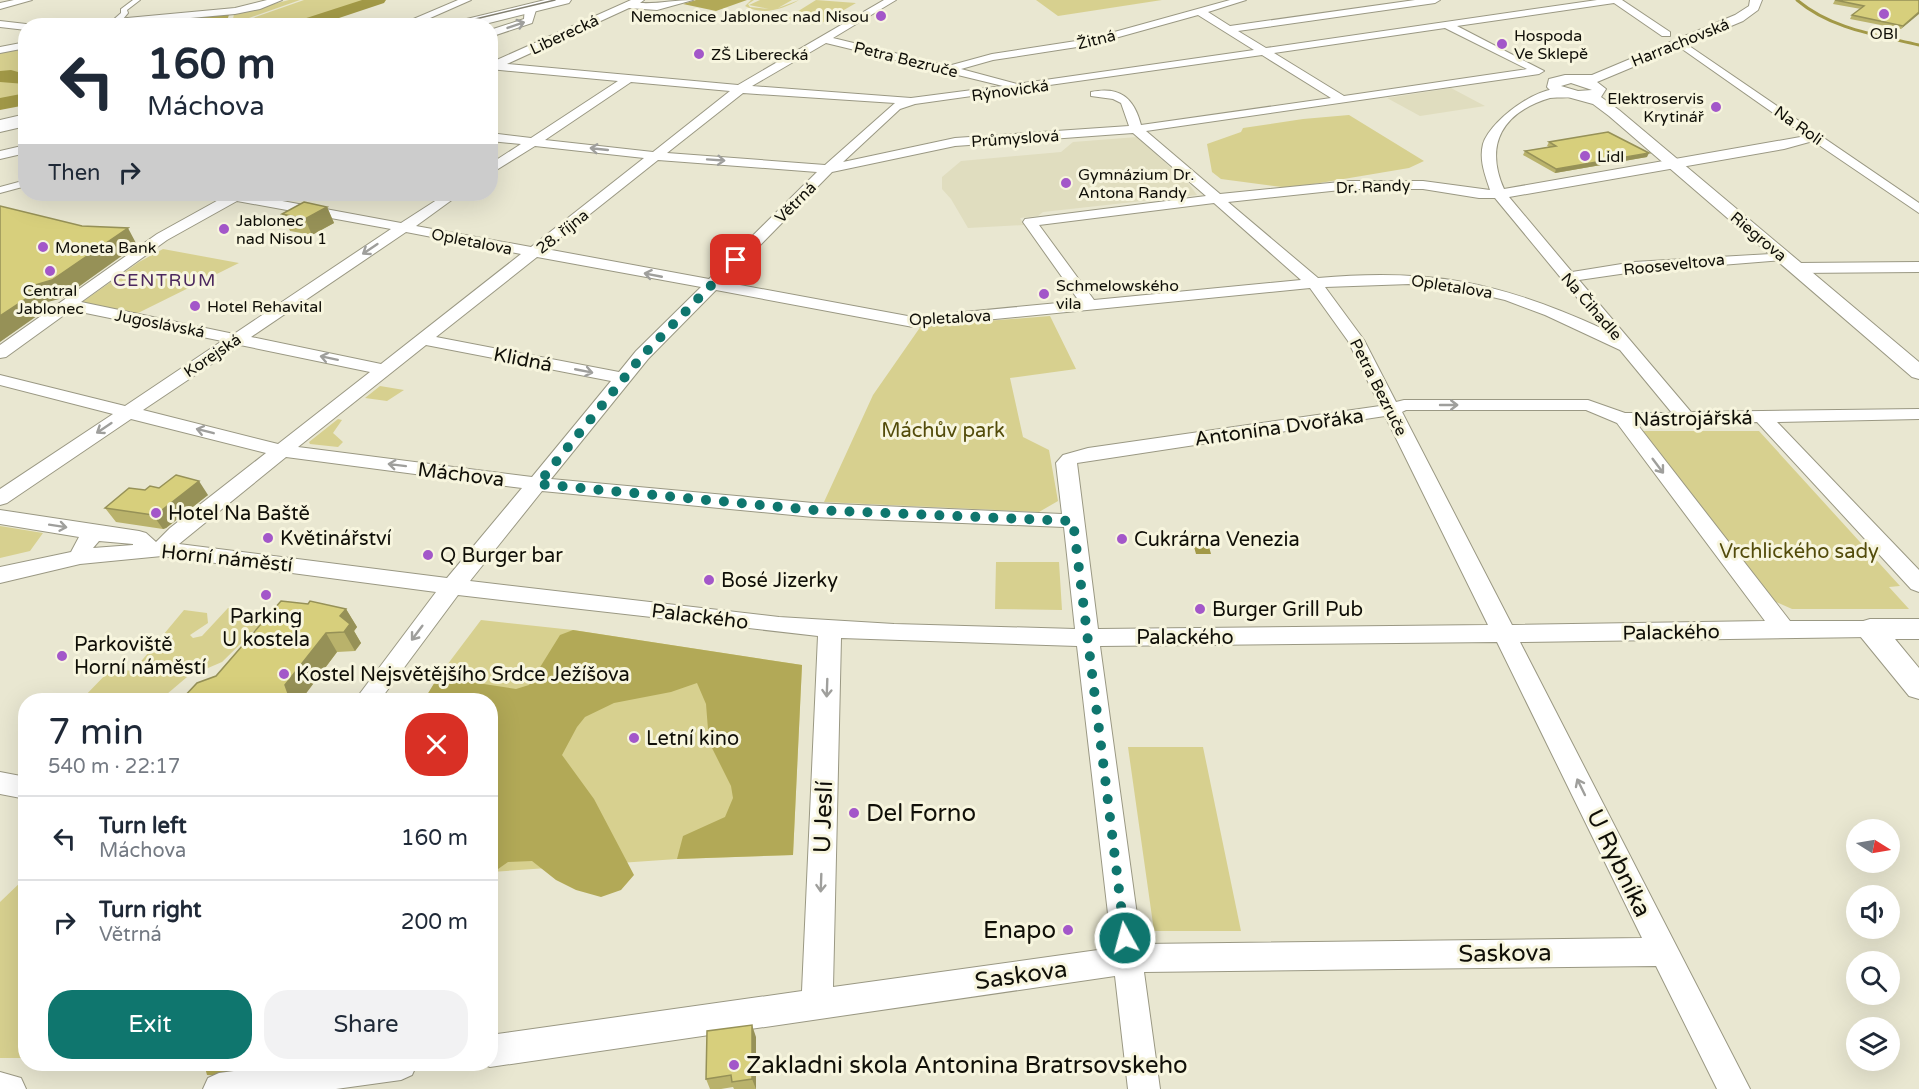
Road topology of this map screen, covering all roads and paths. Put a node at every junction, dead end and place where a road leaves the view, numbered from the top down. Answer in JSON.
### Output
{"nodes":[{"id":1,"x":27,"y":0,"type":"edge"},
{"id":2,"x":137,"y":0,"type":"edge"},
{"id":3,"x":277,"y":0,"type":"edge"},
{"id":4,"x":466,"y":0,"type":"edge"},
{"id":5,"x":564,"y":0,"type":"edge"},
{"id":6,"x":639,"y":0,"type":"edge"},
{"id":7,"x":688,"y":0,"type":"edge"},
{"id":8,"x":891,"y":0,"type":"edge"},
{"id":9,"x":1241,"y":0,"type":"edge"},
{"id":10,"x":1394,"y":0,"type":"edge"},
{"id":11,"x":1435,"y":0,"type":"edge"},
{"id":12,"x":1557,"y":0,"type":"edge"},
{"id":13,"x":1616,"y":0,"type":"edge"},
{"id":14,"x":1756,"y":0,"type":"edge"},
{"id":15,"x":627,"y":5,"type":"junction"},
{"id":16,"x":0,"y":6,"type":"edge"},
{"id":17,"x":1406,"y":6,"type":"junction"},
{"id":18,"x":528,"y":9,"type":"junction"},
{"id":19,"x":1199,"y":11,"type":"junction"},
{"id":20,"x":1526,"y":14,"type":"junction"},
{"id":21,"x":118,"y":18,"type":"edge"},
{"id":22,"x":160,"y":18,"type":"edge"},
{"id":23,"x":422,"y":18,"type":"edge"},
{"id":24,"x":490,"y":18,"type":"edge"},
{"id":25,"x":0,"y":24,"type":"edge"},
{"id":26,"x":18,"y":26,"type":"edge"},
{"id":27,"x":1447,"y":26,"type":"junction"},
{"id":28,"x":1230,"y":29,"type":"junction"},
{"id":29,"x":498,"y":31,"type":"edge"},
{"id":30,"x":1666,"y":34,"type":"dead end"},
{"id":31,"x":823,"y":39,"type":"junction"},
{"id":32,"x":1679,"y":42,"type":"junction"},
{"id":33,"x":18,"y":47,"type":"edge"},
{"id":34,"x":0,"y":50,"type":"edge"},
{"id":35,"x":1268,"y":52,"type":"junction"},
{"id":36,"x":498,"y":64,"type":"edge"},
{"id":37,"x":498,"y":68,"type":"edge"},
{"id":38,"x":949,"y":69,"type":"junction"},
{"id":39,"x":629,"y":79,"type":"junction"},
{"id":40,"x":1572,"y":86,"type":"junction"},
{"id":41,"x":1024,"y":88,"type":"junction"},
{"id":42,"x":740,"y":89,"type":"junction"},
{"id":43,"x":1095,"y":94,"type":"dead end"},
{"id":44,"x":1341,"y":99,"type":"junction"},
{"id":45,"x":911,"y":101,"type":"junction"},
{"id":46,"x":18,"y":122,"type":"edge"},
{"id":47,"x":0,"y":126,"type":"edge"},
{"id":48,"x":1136,"y":129,"type":"junction"},
{"id":49,"x":1815,"y":137,"type":"junction"},
{"id":50,"x":498,"y":138,"type":"edge"},
{"id":51,"x":533,"y":142,"type":"junction"},
{"id":52,"x":18,"y":151,"type":"edge"},
{"id":53,"x":0,"y":155,"type":"edge"},
{"id":54,"x":657,"y":156,"type":"junction"},
{"id":55,"x":1675,"y":164,"type":"junction"},
{"id":56,"x":498,"y":165,"type":"edge"},
{"id":57,"x":828,"y":169,"type":"junction"},
{"id":58,"x":18,"y":185,"type":"edge"},
{"id":59,"x":0,"y":190,"type":"edge"},
{"id":60,"x":1499,"y":194,"type":"junction"},
{"id":61,"x":1216,"y":199,"type":"junction"},
{"id":62,"x":221,"y":201,"type":"edge"},
{"id":63,"x":267,"y":201,"type":"edge"},
{"id":64,"x":443,"y":201,"type":"edge"},
{"id":65,"x":1919,"y":208,"type":"edge"},
{"id":66,"x":402,"y":228,"type":"junction"},
{"id":67,"x":136,"y":237,"type":"dead end"},
{"id":68,"x":162,"y":237,"type":"junction"},
{"id":69,"x":534,"y":253,"type":"junction"},
{"id":70,"x":1782,"y":256,"type":"junction"},
{"id":71,"x":1919,"y":267,"type":"edge"},
{"id":72,"x":1797,"y":268,"type":"junction"},
{"id":73,"x":1567,"y":277,"type":"junction"},
{"id":74,"x":1314,"y":283,"type":"junction"},
{"id":75,"x":711,"y":286,"type":"junction"},
{"id":76,"x":75,"y":306,"type":"dead end"},
{"id":77,"x":1090,"y":306,"type":"junction"},
{"id":78,"x":236,"y":338,"type":"junction"},
{"id":79,"x":424,"y":340,"type":"junction"},
{"id":80,"x":1628,"y":346,"type":"junction"},
{"id":81,"x":0,"y":353,"type":"edge"},
{"id":82,"x":386,"y":370,"type":"junction"},
{"id":83,"x":1919,"y":373,"type":"edge"},
{"id":84,"x":622,"y":378,"type":"junction"},
{"id":85,"x":0,"y":380,"type":"edge"},
{"id":86,"x":1391,"y":410,"type":"junction"},
{"id":87,"x":128,"y":412,"type":"junction"},
{"id":88,"x":1919,"y":414,"type":"edge"},
{"id":89,"x":1762,"y":417,"type":"junction"},
{"id":90,"x":1686,"y":418,"type":"junction"},
{"id":91,"x":1623,"y":419,"type":"junction"},
{"id":92,"x":283,"y":451,"type":"junction"},
{"id":93,"x":538,"y":484,"type":"junction"},
{"id":94,"x":0,"y":498,"type":"edge"},
{"id":95,"x":0,"y":517,"type":"edge"},
{"id":96,"x":1073,"y":521,"type":"junction"},
{"id":97,"x":94,"y":533,"type":"junction"},
{"id":98,"x":156,"y":549,"type":"junction"},
{"id":99,"x":80,"y":556,"type":"junction"},
{"id":100,"x":0,"y":575,"type":"edge"},
{"id":101,"x":1919,"y":584,"type":"edge"},
{"id":102,"x":454,"y":587,"type":"junction"},
{"id":103,"x":830,"y":629,"type":"junction"},
{"id":104,"x":1783,"y":629,"type":"junction"},
{"id":105,"x":1870,"y":629,"type":"junction"},
{"id":106,"x":1919,"y":629,"type":"edge"},
{"id":107,"x":1506,"y":635,"type":"junction"},
{"id":108,"x":1087,"y":638,"type":"junction"},
{"id":109,"x":1919,"y":688,"type":"edge"},
{"id":110,"x":372,"y":693,"type":"edge"},
{"id":111,"x":0,"y":783,"type":"edge"},
{"id":112,"x":18,"y":786,"type":"edge"},
{"id":113,"x":1663,"y":952,"type":"junction"},
{"id":114,"x":1128,"y":960,"type":"junction"},
{"id":115,"x":817,"y":1005,"type":"junction"},
{"id":116,"x":498,"y":1050,"type":"edge"},
{"id":117,"x":350,"y":1071,"type":"edge"},
{"id":118,"x":0,"y":1088,"type":"edge"},
{"id":119,"x":10,"y":1089,"type":"edge"},
{"id":120,"x":219,"y":1089,"type":"edge"},
{"id":121,"x":1144,"y":1089,"type":"edge"},
{"id":122,"x":1734,"y":1089,"type":"edge"}],
"edges":[{"from":1,"to":16,"type":"street"},
{"from":2,"to":21,"type":"street"},
{"from":3,"to":22,"type":"street"},
{"from":4,"to":23,"type":"street"},
{"from":5,"to":18,"type":"main road"},
{"from":6,"to":15,"type":"street","name":"Liberecká"},
{"from":7,"to":15,"type":"street"},
{"from":8,"to":31,"type":"street","name":"28. října"},
{"from":9,"to":19,"type":"street","name":"Žitná"},
{"from":10,"to":17,"type":"street","name":"Riegrova"},
{"from":11,"to":17,"type":"street"},
{"from":12,"to":20,"type":"street"},
{"from":13,"to":20,"type":"street","name":"Rýnovická"},
{"from":13,"to":30,"type":"street"},
{"from":14,"to":32,"type":"street","name":"Harrachovská"},
{"from":15,"to":36,"type":"street","name":"Liberecká"},
{"from":17,"to":27,"type":"street","name":"Riegrova"},
{"from":17,"to":28,"type":"street"},
{"from":18,"to":24,"type":"main road"},
{"from":29,"to":18,"type":"street","one_way":true},
{"from":19,"to":28,"type":"street"},
{"from":19,"to":38,"type":"street","name":"Žitná"},
{"from":20,"to":27,"type":"street","name":"Rýnovická"},
{"from":25,"to":26,"type":"street"},
{"from":27,"to":35,"type":"street","name":"Rýnovická"},
{"from":27,"to":40,"type":"street","name":"Riegrova"},
{"from":28,"to":35,"type":"street"},
{"from":31,"to":38,"type":"street","name":"Petra Bezruče"},
{"from":31,"to":42,"type":"street","name":"28. října"},
{"from":32,"to":40,"type":"street","name":"Harrachovská"},
{"from":32,"to":49,"type":"street","name":"Na Roli"},
{"from":33,"to":34,"type":"street"},
{"from":35,"to":41,"type":"street","name":"Rýnovická"},
{"from":35,"to":44,"type":"street"},
{"from":37,"to":39,"type":"street","name":"Rýnovická"},
{"from":38,"to":41,"type":"street","name":"Petra Bezruče"},
{"from":39,"to":42,"type":"street","name":"Rýnovická"},
{"from":39,"to":51,"type":"street"},
{"from":40,"to":44,"type":"street","name":"Průmyslová"},
{"from":40,"to":55,"type":"street","name":"Riegrova"},
{"from":40,"to":60,"type":"street","name":"Harrachovská"},
{"from":41,"to":45,"type":"street","name":"Rýnovická"},
{"from":42,"to":45,"type":"street","name":"Rýnovická"},
{"from":42,"to":54,"type":"street","name":"28. října"},
{"from":43,"to":48,"type":"street"},
{"from":44,"to":48,"type":"street","name":"Průmyslová"},
{"from":45,"to":57,"type":"street","name":"Větrná"},
{"from":46,"to":47,"type":"main road"},
{"from":48,"to":57,"type":"street","name":"Průmyslová"},
{"from":48,"to":61,"type":"street","name":"Petra Bezruče"},
{"from":49,"to":55,"type":"street","name":"Dr. Randy"},
{"from":49,"to":65,"type":"street","name":"Na Roli"},
{"from":50,"to":51,"type":"street","name":"Průmyslová"},
{"from":54,"to":51,"type":"street","name":"Průmyslová","one_way":true},
{"from":51,"to":56,"type":"street"},
{"from":52,"to":53,"type":"street"},
{"from":54,"to":57,"type":"street","name":"Průmyslová","one_way":true},
{"from":54,"to":69,"type":"street","name":"28. října"},
{"from":55,"to":60,"type":"street","name":"Dr. Randy"},
{"from":55,"to":70,"type":"street","name":"Riegrova"},
{"from":57,"to":75,"type":"street","name":"Větrná"},
{"from":58,"to":59,"type":"street"},
{"from":60,"to":61,"type":"street","name":"Dr. Randy"},
{"from":60,"to":73,"type":"street","name":"Na Čihadle"},
{"from":61,"to":74,"type":"street","name":"Petra Bezruče"},
{"from":61,"to":77,"type":"street","name":"Dr. Randy"},
{"from":62,"to":68,"type":"street"},
{"from":63,"to":66,"type":"street","name":"Opletalova"},
{"from":64,"to":66,"type":"street","name":"Korejská"},
{"from":66,"to":69,"type":"street","name":"Opletalova"},
{"from":66,"to":78,"type":"street","name":"Korejská","one_way":true},
{"from":67,"to":68,"type":"street"},
{"from":68,"to":81,"type":"street"},
{"from":75,"to":69,"type":"street","name":"Opletalova","one_way":true},
{"from":69,"to":79,"type":"street","name":"28. října"},
{"from":70,"to":72,"type":"street","name":"Riegrova"},
{"from":70,"to":73,"type":"street","name":"Rooseveltova"},
{"from":71,"to":72,"type":"street"},
{"from":72,"to":83,"type":"street","name":"Riegrova"},
{"from":73,"to":80,"type":"street","name":"Na Čihadle"},
{"from":74,"to":77,"type":"street","name":"Opletalova"},
{"from":74,"to":80,"type":"street","name":"Opletalova"},
{"from":74,"to":86,"type":"street","name":"Petra Bezruče"},
{"from":75,"to":77,"type":"street","name":"Opletalova"},
{"from":75,"to":84,"type":"street","name":"Větrná"},
{"from":76,"to":78,"type":"street","name":"Jugoslávská"},
{"from":82,"to":78,"type":"street","name":"Jugoslávská","one_way":true},
{"from":78,"to":87,"type":"street","name":"Korejská"},
{"from":79,"to":82,"type":"street","name":"28. října"},
{"from":79,"to":84,"type":"street","name":"Klidná","one_way":true},
{"from":80,"to":90,"type":"street","name":"Na Čihadle"},
{"from":82,"to":92,"type":"street","name":"28. října"},
{"from":84,"to":93,"type":"street","name":"Větrná"},
{"from":85,"to":87,"type":"street","name":"Máchova"},
{"from":86,"to":91,"type":"street","name":"Antonína Dvořáka","one_way":true},
{"from":86,"to":96,"type":"street","name":"Antonína Dvořáka"},
{"from":86,"to":107,"type":"street","name":"Petra Bezruče"},
{"from":92,"to":87,"type":"street","name":"Máchova","one_way":true},
{"from":87,"to":94,"type":"street","name":"Korejská","one_way":true},
{"from":88,"to":89,"type":"street","name":"Nástrojářská"},
{"from":89,"to":90,"type":"street","name":"Nástrojářská"},
{"from":89,"to":101,"type":"street"},
{"from":90,"to":91,"type":"street","name":"Nástrojářská"},
{"from":91,"to":104,"type":"street","name":"Nástrojářská","one_way":true},
{"from":93,"to":92,"type":"street","name":"Máchova","one_way":true},
{"from":92,"to":98,"type":"street","name":"28. října"},
{"from":93,"to":96,"type":"street","name":"Máchova"},
{"from":93,"to":102,"type":"street","name":"Větrná"},
{"from":95,"to":97,"type":"street","one_way":true},
{"from":96,"to":108,"type":"street"},
{"from":97,"to":98,"type":"street"},
{"from":97,"to":99,"type":"street"},
{"from":98,"to":99,"type":"street","name":"Horní náměstí"},
{"from":98,"to":102,"type":"street","name":"Horní náměstí"},
{"from":99,"to":100,"type":"street","name":"Horní náměstí"},
{"from":102,"to":103,"type":"street","name":"Palackého"},
{"from":102,"to":110,"type":"street","name":"Větrná","one_way":true},
{"from":103,"to":108,"type":"street","name":"Palackého"},
{"from":103,"to":115,"type":"street","name":"U Jeslí","one_way":true},
{"from":104,"to":105,"type":"street","name":"Palackého"},
{"from":104,"to":107,"type":"street","name":"Palackého"},
{"from":105,"to":106,"type":"street","name":"Palackého"},
{"from":105,"to":109,"type":"street"},
{"from":107,"to":108,"type":"street","name":"Palackého"},
{"from":113,"to":107,"type":"street","name":"U Rybníka","one_way":true},
{"from":108,"to":114,"type":"street"},
{"from":111,"to":112,"type":"street"},
{"from":113,"to":114,"type":"street","name":"Saskova"},
{"from":113,"to":122,"type":"street","name":"U Rybníka"},
{"from":114,"to":115,"type":"street","name":"Saskova"},
{"from":114,"to":121,"type":"street"},
{"from":115,"to":116,"type":"street","name":"Saskova"},
{"from":117,"to":120,"type":"street"},
{"from":118,"to":119,"type":"street"}]}
